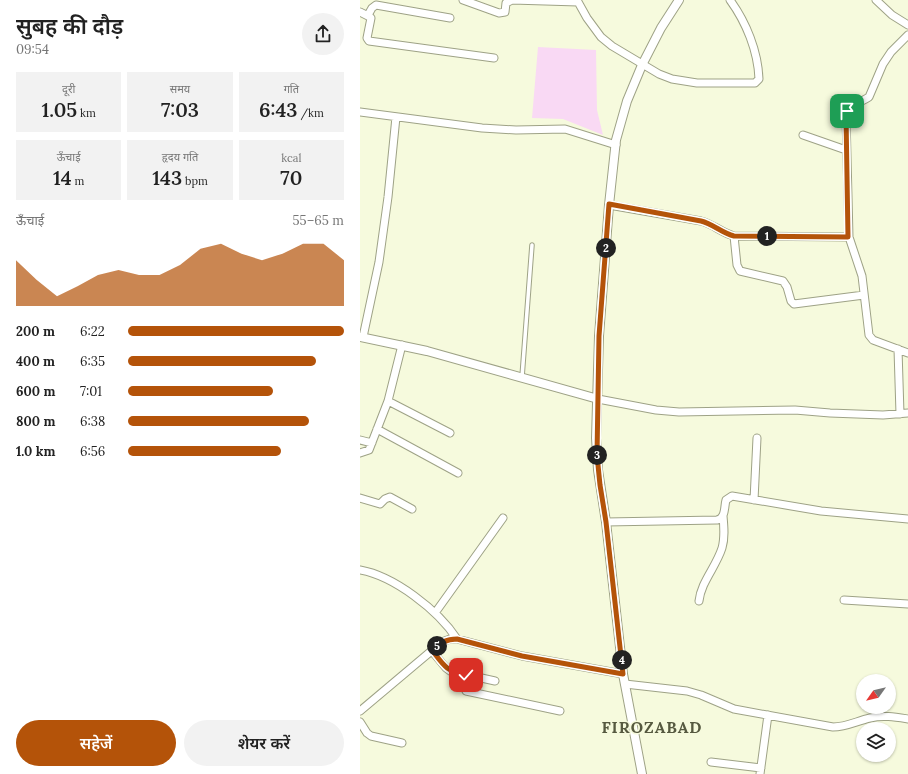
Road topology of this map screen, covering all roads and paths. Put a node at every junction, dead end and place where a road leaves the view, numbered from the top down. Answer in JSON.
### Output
{"nodes":[{"id":1,"x":463,"y":0,"type":"edge"},
{"id":2,"x":679,"y":0,"type":"edge"},
{"id":3,"x":730,"y":0,"type":"edge"},
{"id":4,"x":876,"y":0,"type":"edge"},
{"id":5,"x":578,"y":1,"type":"edge"},
{"id":6,"x":478,"y":3,"type":"edge"},
{"id":7,"x":360,"y":12,"type":"edge"},
{"id":8,"x":368,"y":16,"type":"junction"},
{"id":9,"x":450,"y":18,"type":"dead end"},
{"id":10,"x":908,"y":25,"type":"edge"},
{"id":11,"x":908,"y":35,"type":"edge"},
{"id":12,"x":494,"y":58,"type":"dead end"},
{"id":13,"x":642,"y":65,"type":"junction"},
{"id":14,"x":360,"y":112,"type":"edge"},
{"id":15,"x":396,"y":117,"type":"junction"},
{"id":16,"x":803,"y":135,"type":"dead end"},
{"id":17,"x":616,"y":145,"type":"junction"},
{"id":18,"x":846,"y":150,"type":"junction"},
{"id":19,"x":609,"y":204,"type":"junction"},
{"id":20,"x":734,"y":236,"type":"junction"},
{"id":21,"x":848,"y":237,"type":"junction"},
{"id":22,"x":532,"y":245,"type":"dead end"},
{"id":23,"x":864,"y":295,"type":"junction"},
{"id":24,"x":362,"y":337,"type":"edge"},
{"id":25,"x":402,"y":345,"type":"junction"},
{"id":26,"x":898,"y":349,"type":"junction"},
{"id":27,"x":908,"y":353,"type":"edge"},
{"id":28,"x":522,"y":378,"type":"junction"},
{"id":29,"x":598,"y":399,"type":"junction"},
{"id":30,"x":388,"y":401,"type":"junction"},
{"id":31,"x":908,"y":413,"type":"edge"},
{"id":32,"x":900,"y":414,"type":"junction"},
{"id":33,"x":377,"y":429,"type":"junction"},
{"id":34,"x":450,"y":433,"type":"dead end"},
{"id":35,"x":757,"y":438,"type":"dead end"},
{"id":36,"x":360,"y":440,"type":"edge"},
{"id":37,"x":372,"y":443,"type":"junction"},
{"id":38,"x":360,"y":453,"type":"edge"},
{"id":39,"x":458,"y":473,"type":"dead end"},
{"id":40,"x":360,"y":498,"type":"edge"},
{"id":41,"x":754,"y":500,"type":"junction"},
{"id":42,"x":412,"y":509,"type":"dead end"},
{"id":43,"x":723,"y":516,"type":"junction"},
{"id":44,"x":503,"y":518,"type":"dead end"},
{"id":45,"x":908,"y":518,"type":"edge"},
{"id":46,"x":606,"y":522,"type":"junction"},
{"id":47,"x":360,"y":570,"type":"edge"},
{"id":48,"x":844,"y":600,"type":"dead end"},
{"id":49,"x":700,"y":601,"type":"dead end"},
{"id":50,"x":908,"y":604,"type":"edge"},
{"id":51,"x":435,"y":613,"type":"junction"},
{"id":52,"x":457,"y":639,"type":"junction"},
{"id":53,"x":432,"y":650,"type":"junction"},
{"id":54,"x":623,"y":674,"type":"junction"},
{"id":55,"x":466,"y":675,"type":"junction"},
{"id":56,"x":495,"y":681,"type":"dead end"},
{"id":57,"x":625,"y":684,"type":"junction"},
{"id":58,"x":360,"y":711,"type":"edge"},
{"id":59,"x":560,"y":711,"type":"dead end"},
{"id":60,"x":768,"y":715,"type":"junction"},
{"id":61,"x":908,"y":719,"type":"edge"},
{"id":62,"x":360,"y":722,"type":"edge"},
{"id":63,"x":402,"y":743,"type":"dead end"},
{"id":64,"x":710,"y":762,"type":"dead end"},
{"id":65,"x":761,"y":771,"type":"edge"},
{"id":66,"x":642,"y":774,"type":"edge"}],
"edges":[{"from":1,"to":6,"type":"street"},
{"from":2,"to":13,"type":"street"},
{"from":3,"to":13,"type":"street"},
{"from":4,"to":10,"type":"street"},
{"from":5,"to":6,"type":"street"},
{"from":5,"to":13,"type":"street"},
{"from":7,"to":8,"type":"street"},
{"from":8,"to":9,"type":"street"},
{"from":8,"to":12,"type":"street"},
{"from":11,"to":18,"type":"street"},
{"from":13,"to":17,"type":"street"},
{"from":14,"to":15,"type":"street"},
{"from":15,"to":17,"type":"street"},
{"from":15,"to":24,"type":"street"},
{"from":16,"to":18,"type":"street"},
{"from":17,"to":19,"type":"street"},
{"from":18,"to":21,"type":"street"},
{"from":19,"to":20,"type":"street"},
{"from":19,"to":29,"type":"street"},
{"from":20,"to":21,"type":"street"},
{"from":20,"to":23,"type":"street"},
{"from":21,"to":23,"type":"street"},
{"from":22,"to":28,"type":"lane"},
{"from":23,"to":26,"type":"street"},
{"from":24,"to":25,"type":"street"},
{"from":25,"to":28,"type":"street"},
{"from":25,"to":30,"type":"street"},
{"from":26,"to":27,"type":"street"},
{"from":26,"to":32,"type":"street"},
{"from":28,"to":29,"type":"street"},
{"from":29,"to":32,"type":"street"},
{"from":29,"to":46,"type":"street"},
{"from":30,"to":33,"type":"street"},
{"from":30,"to":34,"type":"street"},
{"from":31,"to":32,"type":"street"},
{"from":33,"to":37,"type":"street"},
{"from":33,"to":39,"type":"street"},
{"from":35,"to":41,"type":"street"},
{"from":36,"to":37,"type":"street"},
{"from":37,"to":38,"type":"street"},
{"from":40,"to":42,"type":"street"},
{"from":41,"to":43,"type":"street"},
{"from":41,"to":45,"type":"street"},
{"from":43,"to":46,"type":"street"},
{"from":43,"to":49,"type":"street"},
{"from":44,"to":51,"type":"street"},
{"from":46,"to":54,"type":"street"},
{"from":47,"to":51,"type":"street"},
{"from":48,"to":50,"type":"street"},
{"from":51,"to":52,"type":"street"},
{"from":52,"to":53,"type":"street"},
{"from":52,"to":54,"type":"street"},
{"from":53,"to":55,"type":"street"},
{"from":53,"to":58,"type":"street"},
{"from":54,"to":57,"type":"street"},
{"from":55,"to":56,"type":"street"},
{"from":55,"to":59,"type":"street"},
{"from":57,"to":60,"type":"street"},
{"from":57,"to":66,"type":"street"},
{"from":60,"to":61,"type":"street"},
{"from":60,"to":65,"type":"street"},
{"from":62,"to":63,"type":"street"},
{"from":64,"to":65,"type":"street"}]}
